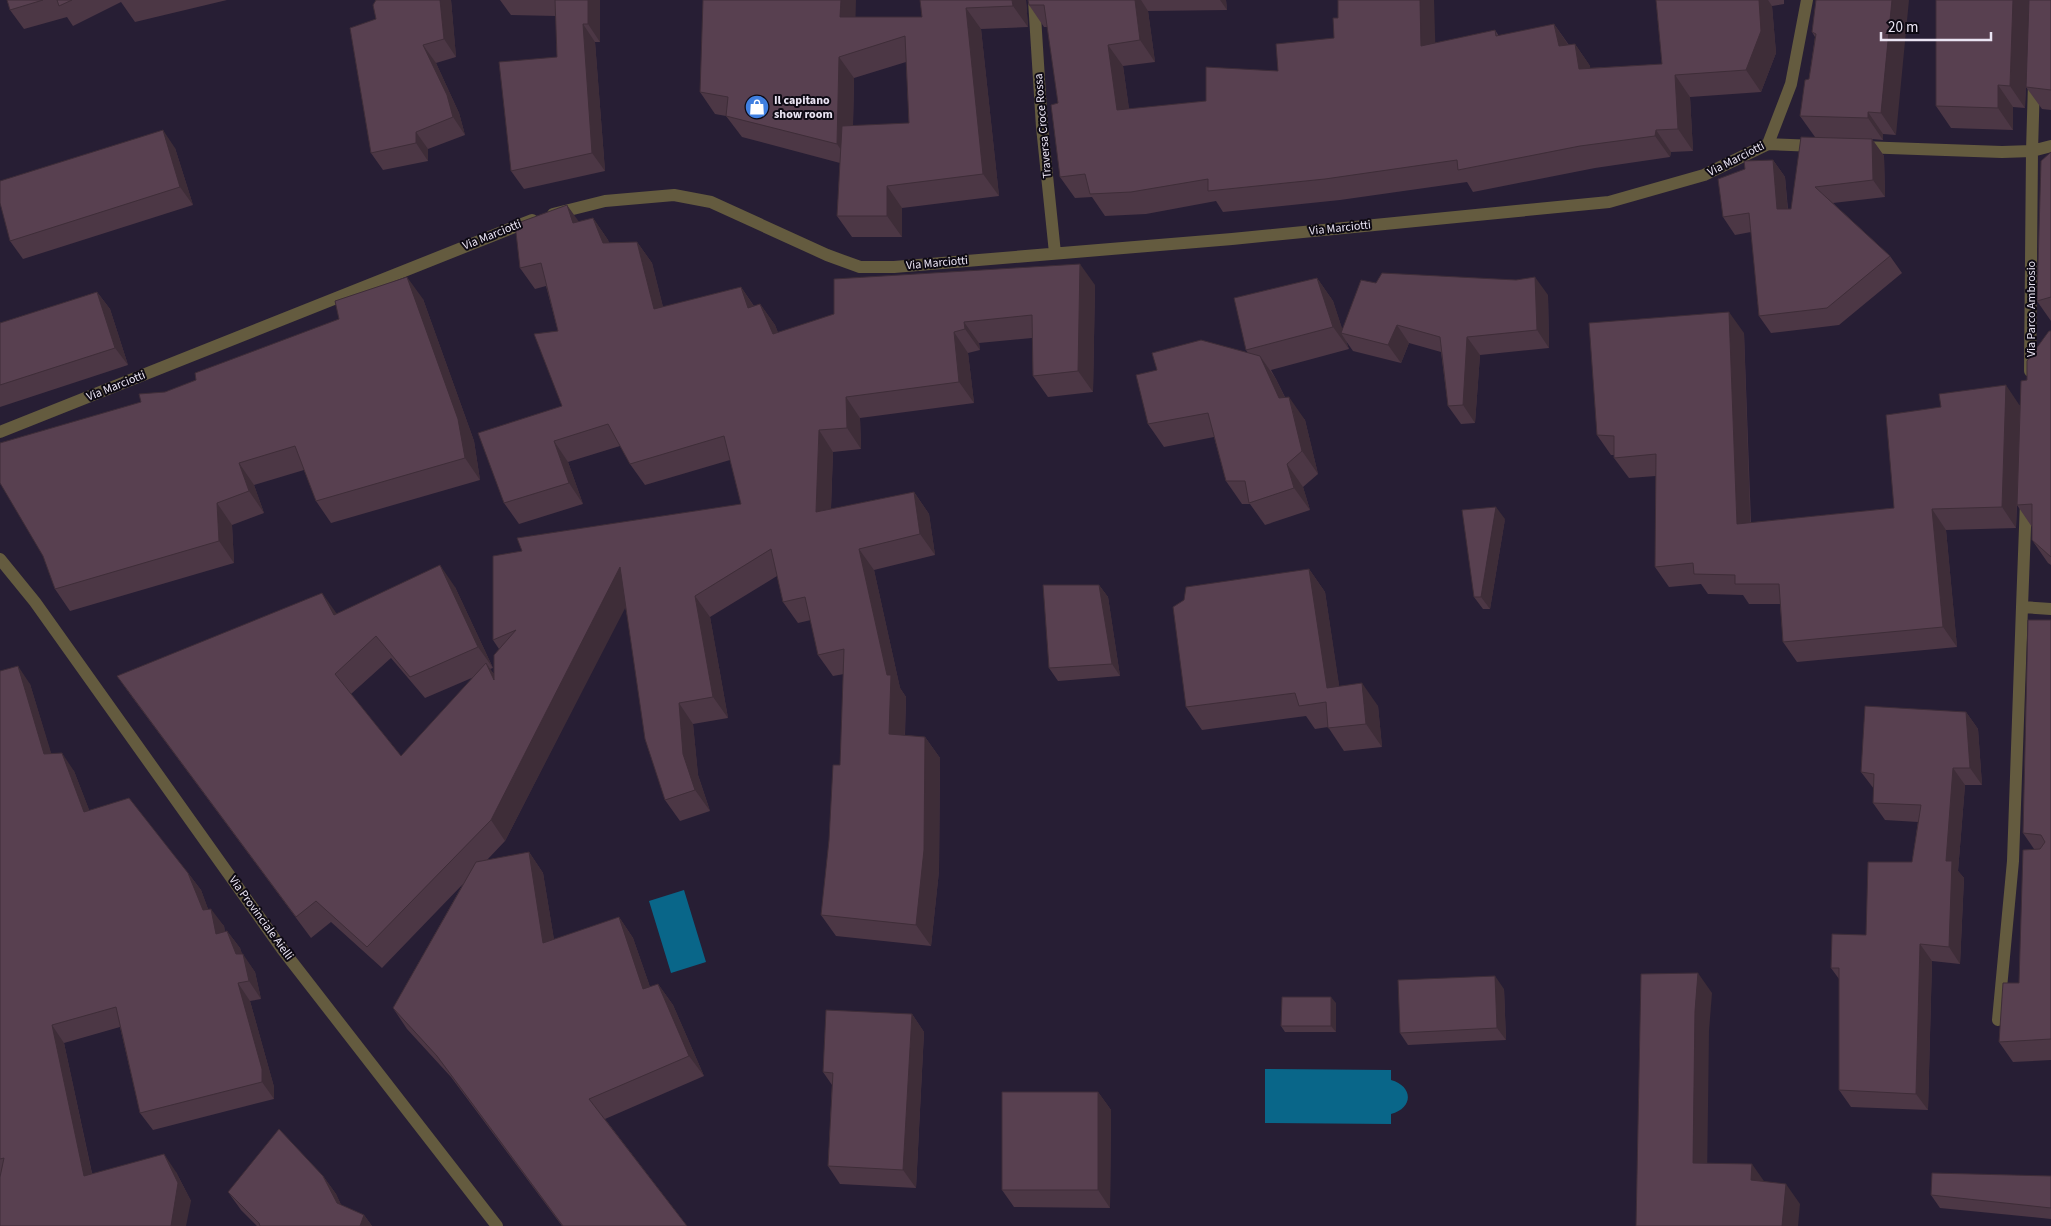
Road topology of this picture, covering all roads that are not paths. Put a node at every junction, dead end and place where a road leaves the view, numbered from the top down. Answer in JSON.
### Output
{"nodes":[{"id":1,"x":1034,"y":0,"type":"edge"},
{"id":2,"x":1807,"y":0,"type":"edge"},
{"id":3,"x":2035,"y":66,"type":"edge"},
{"id":4,"x":1768,"y":144,"type":"junction"},
{"id":5,"x":1827,"y":146,"type":"edge"},
{"id":6,"x":2051,"y":146,"type":"edge"},
{"id":7,"x":1846,"y":147,"type":"edge"},
{"id":8,"x":2032,"y":151,"type":"junction"},
{"id":9,"x":1055,"y":253,"type":"junction"},
{"id":10,"x":2044,"y":357,"type":"edge"},
{"id":11,"x":2030,"y":360,"type":"junction"},
{"id":12,"x":2030,"y":380,"type":"edge"},
{"id":13,"x":0,"y":432,"type":"edge"},
{"id":14,"x":2026,"y":489,"type":"edge"},
{"id":15,"x":0,"y":559,"type":"edge"},
{"id":16,"x":2022,"y":608,"type":"junction"},
{"id":17,"x":2051,"y":609,"type":"edge"},
{"id":18,"x":1998,"y":1020,"type":"edge"},
{"id":19,"x":497,"y":1226,"type":"edge"}],
"edges":[{"from":1,"to":9,"type":"street","name":"Traversa Croce Rossa"},
{"from":2,"to":4,"type":"street","name":"Via Marciotti"},
{"from":3,"to":8,"type":"street","name":"Via Parco Ambrosio"},
{"from":4,"to":5,"type":"street"},
{"from":4,"to":9,"type":"street","name":"Via Marciotti"},
{"from":6,"to":8,"type":"street"},
{"from":7,"to":8,"type":"street"},
{"from":8,"to":11,"type":"street","name":"Via Parco Ambrosio"},
{"from":9,"to":13,"type":"street","name":"Via Marciotti"},
{"from":10,"to":11,"type":"street"},
{"from":11,"to":12,"type":"street","name":"Via Parco Ambrosio"},
{"from":14,"to":16,"type":"street"},
{"from":15,"to":19,"type":"street","name":"Via Provinciale Aielli"},
{"from":16,"to":17,"type":"street"},
{"from":16,"to":18,"type":"street"}]}
